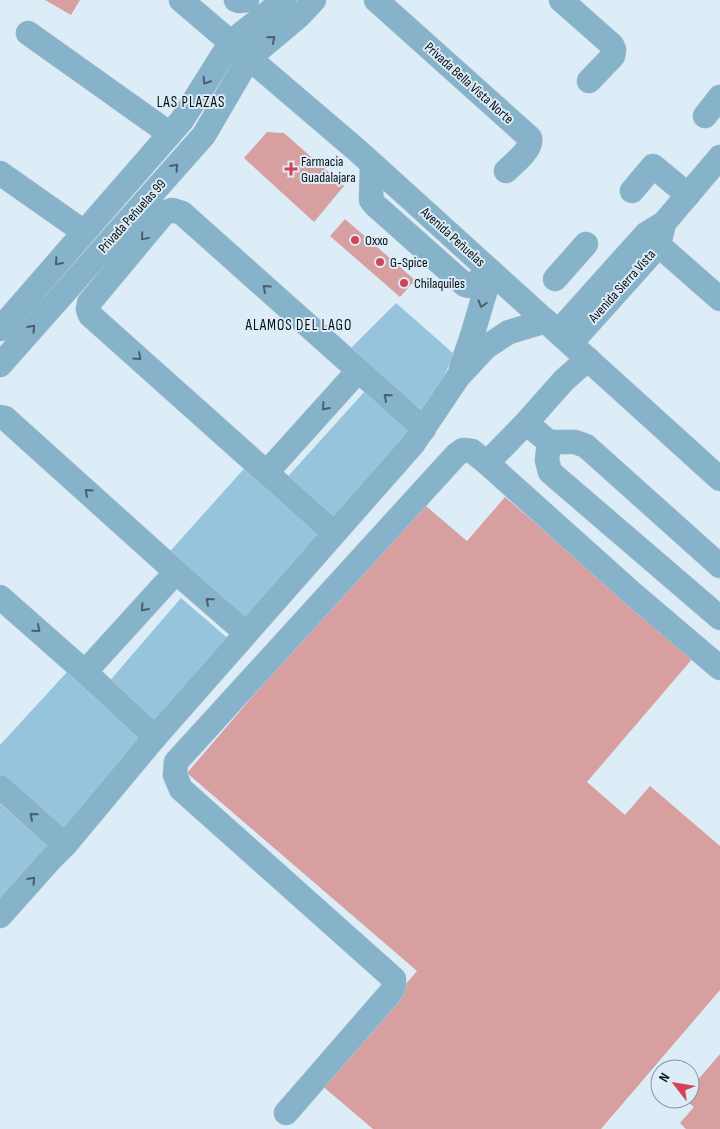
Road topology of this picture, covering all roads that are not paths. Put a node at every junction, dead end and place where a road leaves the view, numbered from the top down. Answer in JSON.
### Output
{"nodes":[{"id":1,"x":181,"y":0,"type":"edge"},
{"id":2,"x":236,"y":0,"type":"edge"},
{"id":3,"x":247,"y":0,"type":"edge"},
{"id":4,"x":284,"y":0,"type":"edge"},
{"id":5,"x":314,"y":0,"type":"edge"},
{"id":6,"x":376,"y":0,"type":"edge"},
{"id":7,"x":561,"y":0,"type":"edge"},
{"id":8,"x":28,"y":33,"type":"dead end"},
{"id":9,"x":231,"y":42,"type":"junction"},
{"id":10,"x":250,"y":58,"type":"junction"},
{"id":11,"x":589,"y":81,"type":"dead end"},
{"id":12,"x":720,"y":98,"type":"edge"},
{"id":13,"x":705,"y":116,"type":"dead end"},
{"id":14,"x":170,"y":134,"type":"junction"},
{"id":15,"x":720,"y":157,"type":"edge"},
{"id":16,"x":506,"y":171,"type":"dead end"},
{"id":17,"x":0,"y":173,"type":"edge"},
{"id":18,"x":126,"y":184,"type":"junction"},
{"id":19,"x":632,"y":191,"type":"dead end"},
{"id":20,"x":688,"y":195,"type":"junction"},
{"id":21,"x":145,"y":202,"type":"junction"},
{"id":22,"x":84,"y":232,"type":"junction"},
{"id":23,"x":656,"y":234,"type":"junction"},
{"id":24,"x":491,"y":272,"type":"junction"},
{"id":25,"x":608,"y":276,"type":"junction"},
{"id":26,"x":555,"y":279,"type":"dead end"},
{"id":27,"x":42,"y":282,"type":"junction"},
{"id":28,"x":60,"y":297,"type":"junction"},
{"id":29,"x":720,"y":299,"type":"edge"},
{"id":30,"x":0,"y":329,"type":"edge"},
{"id":31,"x":558,"y":332,"type":"junction"},
{"id":32,"x":588,"y":359,"type":"junction"},
{"id":33,"x":0,"y":365,"type":"edge"},
{"id":34,"x":358,"y":371,"type":"junction"},
{"id":35,"x":458,"y":377,"type":"junction"},
{"id":36,"x":0,"y":417,"type":"edge"},
{"id":37,"x":526,"y":422,"type":"junction"},
{"id":38,"x":424,"y":429,"type":"junction"},
{"id":39,"x":549,"y":442,"type":"junction"},
{"id":40,"x":487,"y":463,"type":"junction"},
{"id":41,"x":267,"y":472,"type":"junction"},
{"id":42,"x":720,"y":479,"type":"edge"},
{"id":43,"x":334,"y":534,"type":"junction"},
{"id":44,"x":720,"y":566,"type":"edge"},
{"id":45,"x":176,"y":572,"type":"junction"},
{"id":46,"x":0,"y":597,"type":"edge"},
{"id":47,"x":720,"y":618,"type":"edge"},
{"id":48,"x":246,"y":633,"type":"junction"},
{"id":49,"x":720,"y":668,"type":"edge"},
{"id":50,"x":85,"y":672,"type":"junction"},
{"id":51,"x":155,"y":737,"type":"junction"},
{"id":52,"x":0,"y":788,"type":"edge"},
{"id":53,"x":65,"y":845,"type":"junction"},
{"id":54,"x":0,"y":916,"type":"edge"},
{"id":55,"x":286,"y":1113,"type":"dead end"}],
"edges":[{"from":1,"to":9,"type":"street","name":"Avenida Peñuelas"},
{"from":2,"to":3,"type":"street"},
{"from":4,"to":9,"type":"street","name":"Privada Peñuelas 99"},
{"from":10,"to":5,"type":"street","name":"Privada Peñuelas 99","one_way":true},
{"from":6,"to":16,"type":"street","name":"Privada Bella Vista Norte"},
{"from":7,"to":11,"type":"street"},
{"from":8,"to":14,"type":"street"},
{"from":9,"to":10,"type":"street","name":"Avenida Peñuelas"},
{"from":9,"to":14,"type":"street","name":"Privada Peñuelas 99","one_way":true},
{"from":21,"to":10,"type":"street","name":"Privada Peñuelas 99","one_way":true},
{"from":10,"to":24,"type":"street","name":"Avenida Peñuelas"},
{"from":12,"to":13,"type":"street"},
{"from":14,"to":18,"type":"street","name":"Privada Peñuelas 99"},
{"from":15,"to":20,"type":"street","name":"Avenida Sierra Vista"},
{"from":17,"to":22,"type":"street","name":"Privada Peñuelas 99"},
{"from":18,"to":21,"type":"street"},
{"from":18,"to":22,"type":"street","name":"Privada Peñuelas 99"},
{"from":19,"to":20,"type":"street"},
{"from":20,"to":23,"type":"street","name":"Avenida Sierra Vista"},
{"from":21,"to":28,"type":"street","name":"Privada Peñuelas 99"},
{"from":22,"to":27,"type":"street","name":"Privada Peñuelas 99","one_way":true},
{"from":23,"to":25,"type":"street","name":"Avenida Sierra Vista"},
{"from":23,"to":29,"type":"street"},
{"from":23,"to":31,"type":"street","name":"Avenida Sierra Vista"},
{"from":24,"to":31,"type":"street","name":"Avenida Peñuelas"},
{"from":24,"to":35,"type":"street","one_way":true},
{"from":25,"to":26,"type":"street"},
{"from":25,"to":31,"type":"street","name":"Avenida Sierra Vista"},
{"from":27,"to":28,"type":"street"},
{"from":27,"to":30,"type":"street","name":"Privada Peñuelas 99"},
{"from":33,"to":28,"type":"street","name":"Privada Peñuelas 99","one_way":true},
{"from":31,"to":32,"type":"street","name":"Avenida Peñuelas"},
{"from":31,"to":35,"type":"street"},
{"from":32,"to":37,"type":"street"},
{"from":32,"to":42,"type":"street","name":"Avenida Peñuelas"},
{"from":38,"to":34,"type":"street","one_way":true},
{"from":34,"to":41,"type":"street","one_way":true},
{"from":34,"to":41,"type":"street","one_way":true},
{"from":35,"to":38,"type":"street"},
{"from":45,"to":36,"type":"street","one_way":true},
{"from":37,"to":39,"type":"street"},
{"from":37,"to":40,"type":"street"},
{"from":38,"to":43,"type":"street"},
{"from":39,"to":44,"type":"street"},
{"from":39,"to":47,"type":"street"},
{"from":40,"to":49,"type":"street"},
{"from":40,"to":55,"type":"street"},
{"from":41,"to":43,"type":"street"},
{"from":43,"to":48,"type":"street"},
{"from":48,"to":45,"type":"street","one_way":true},
{"from":45,"to":50,"type":"street","one_way":true},
{"from":46,"to":50,"type":"street","one_way":true},
{"from":48,"to":51,"type":"street"},
{"from":50,"to":51,"type":"street"},
{"from":51,"to":53,"type":"street"},
{"from":53,"to":52,"type":"street","one_way":true},
{"from":54,"to":53,"type":"street","one_way":true}]}
